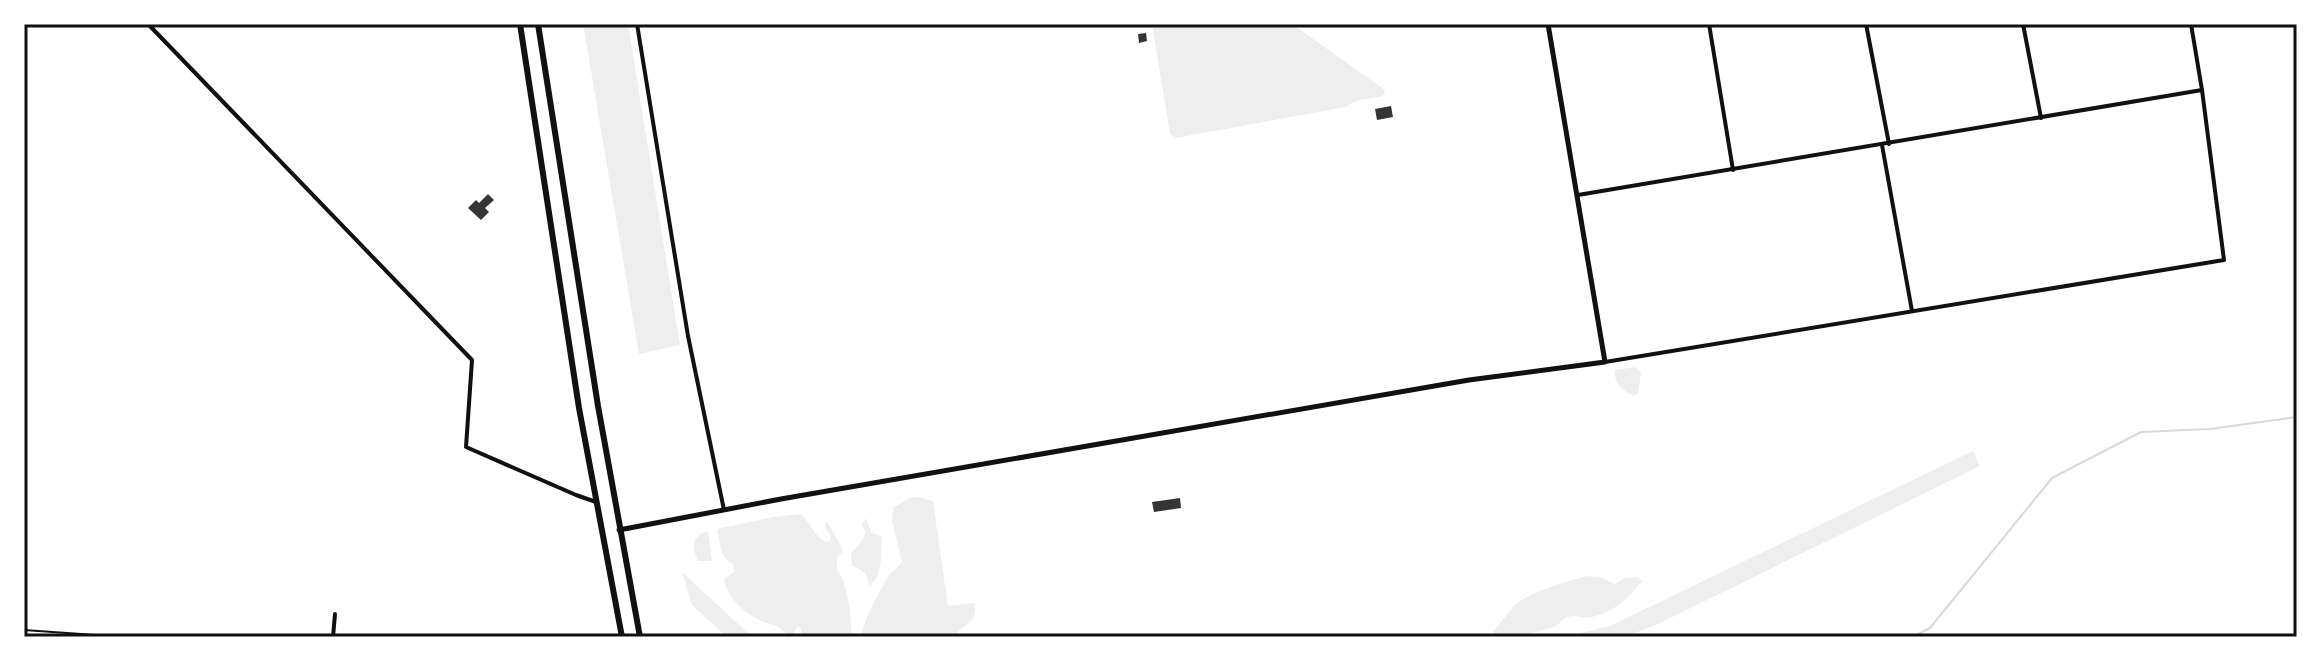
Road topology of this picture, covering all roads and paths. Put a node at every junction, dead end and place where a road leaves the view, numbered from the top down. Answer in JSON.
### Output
{"nodes":[{"id":1,"x":148,"y":24,"type":"edge"},
{"id":2,"x":520,"y":24,"type":"edge"},
{"id":3,"x":538,"y":24,"type":"edge"},
{"id":4,"x":637,"y":24,"type":"edge"},
{"id":5,"x":1548,"y":24,"type":"edge"},
{"id":6,"x":1709,"y":24,"type":"edge"},
{"id":7,"x":1866,"y":24,"type":"edge"},
{"id":8,"x":2023,"y":24,"type":"edge"},
{"id":9,"x":2191,"y":24,"type":"edge"},
{"id":10,"x":2202,"y":90,"type":"junction"},
{"id":11,"x":2041,"y":118,"type":"junction"},
{"id":12,"x":1889,"y":144,"type":"junction"},
{"id":13,"x":1882,"y":145,"type":"junction"},
{"id":14,"x":1733,"y":170,"type":"junction"},
{"id":15,"x":1578,"y":195,"type":"junction"},
{"id":16,"x":1912,"y":311,"type":"junction"},
{"id":17,"x":1605,"y":362,"type":"junction"},
{"id":18,"x":598,"y":406,"type":"junction"},
{"id":19,"x":579,"y":408,"type":"junction"},
{"id":20,"x":596,"y":502,"type":"junction"},
{"id":21,"x":724,"y":511,"type":"junction"},
{"id":22,"x":619,"y":530,"type":"junction"},
{"id":23,"x":602,"y":533,"type":"junction"},
{"id":24,"x":335,"y":614,"type":"dead end"},
{"id":25,"x":24,"y":630,"type":"edge"},
{"id":26,"x":124,"y":637,"type":"edge"},
{"id":27,"x":333,"y":637,"type":"edge"},
{"id":28,"x":622,"y":637,"type":"edge"},
{"id":29,"x":640,"y":637,"type":"edge"}],
"edges":[{"from":1,"to":20,"type":"street"},
{"from":2,"to":19,"type":"main road"},
{"from":3,"to":18,"type":"main road"},
{"from":4,"to":21,"type":"street"},
{"from":5,"to":15,"type":"street"},
{"from":6,"to":14,"type":"street"},
{"from":7,"to":12,"type":"street"},
{"from":8,"to":11,"type":"street"},
{"from":9,"to":10,"type":"street"},
{"from":10,"to":11,"type":"street"},
{"from":10,"to":16,"type":"street"},
{"from":11,"to":12,"type":"street"},
{"from":12,"to":13,"type":"street"},
{"from":13,"to":14,"type":"street"},
{"from":13,"to":16,"type":"street"},
{"from":14,"to":15,"type":"street"},
{"from":15,"to":17,"type":"street"},
{"from":16,"to":17,"type":"street"},
{"from":17,"to":21,"type":"street"},
{"from":18,"to":19,"type":"main road"},
{"from":18,"to":22,"type":"main road"},
{"from":19,"to":20,"type":"main road"},
{"from":20,"to":23,"type":"main road"},
{"from":21,"to":22,"type":"street"},
{"from":22,"to":23,"type":"main road"},
{"from":22,"to":29,"type":"main road"},
{"from":23,"to":28,"type":"main road"},
{"from":24,"to":27,"type":"street"},
{"from":25,"to":26,"type":"lane"}]}
